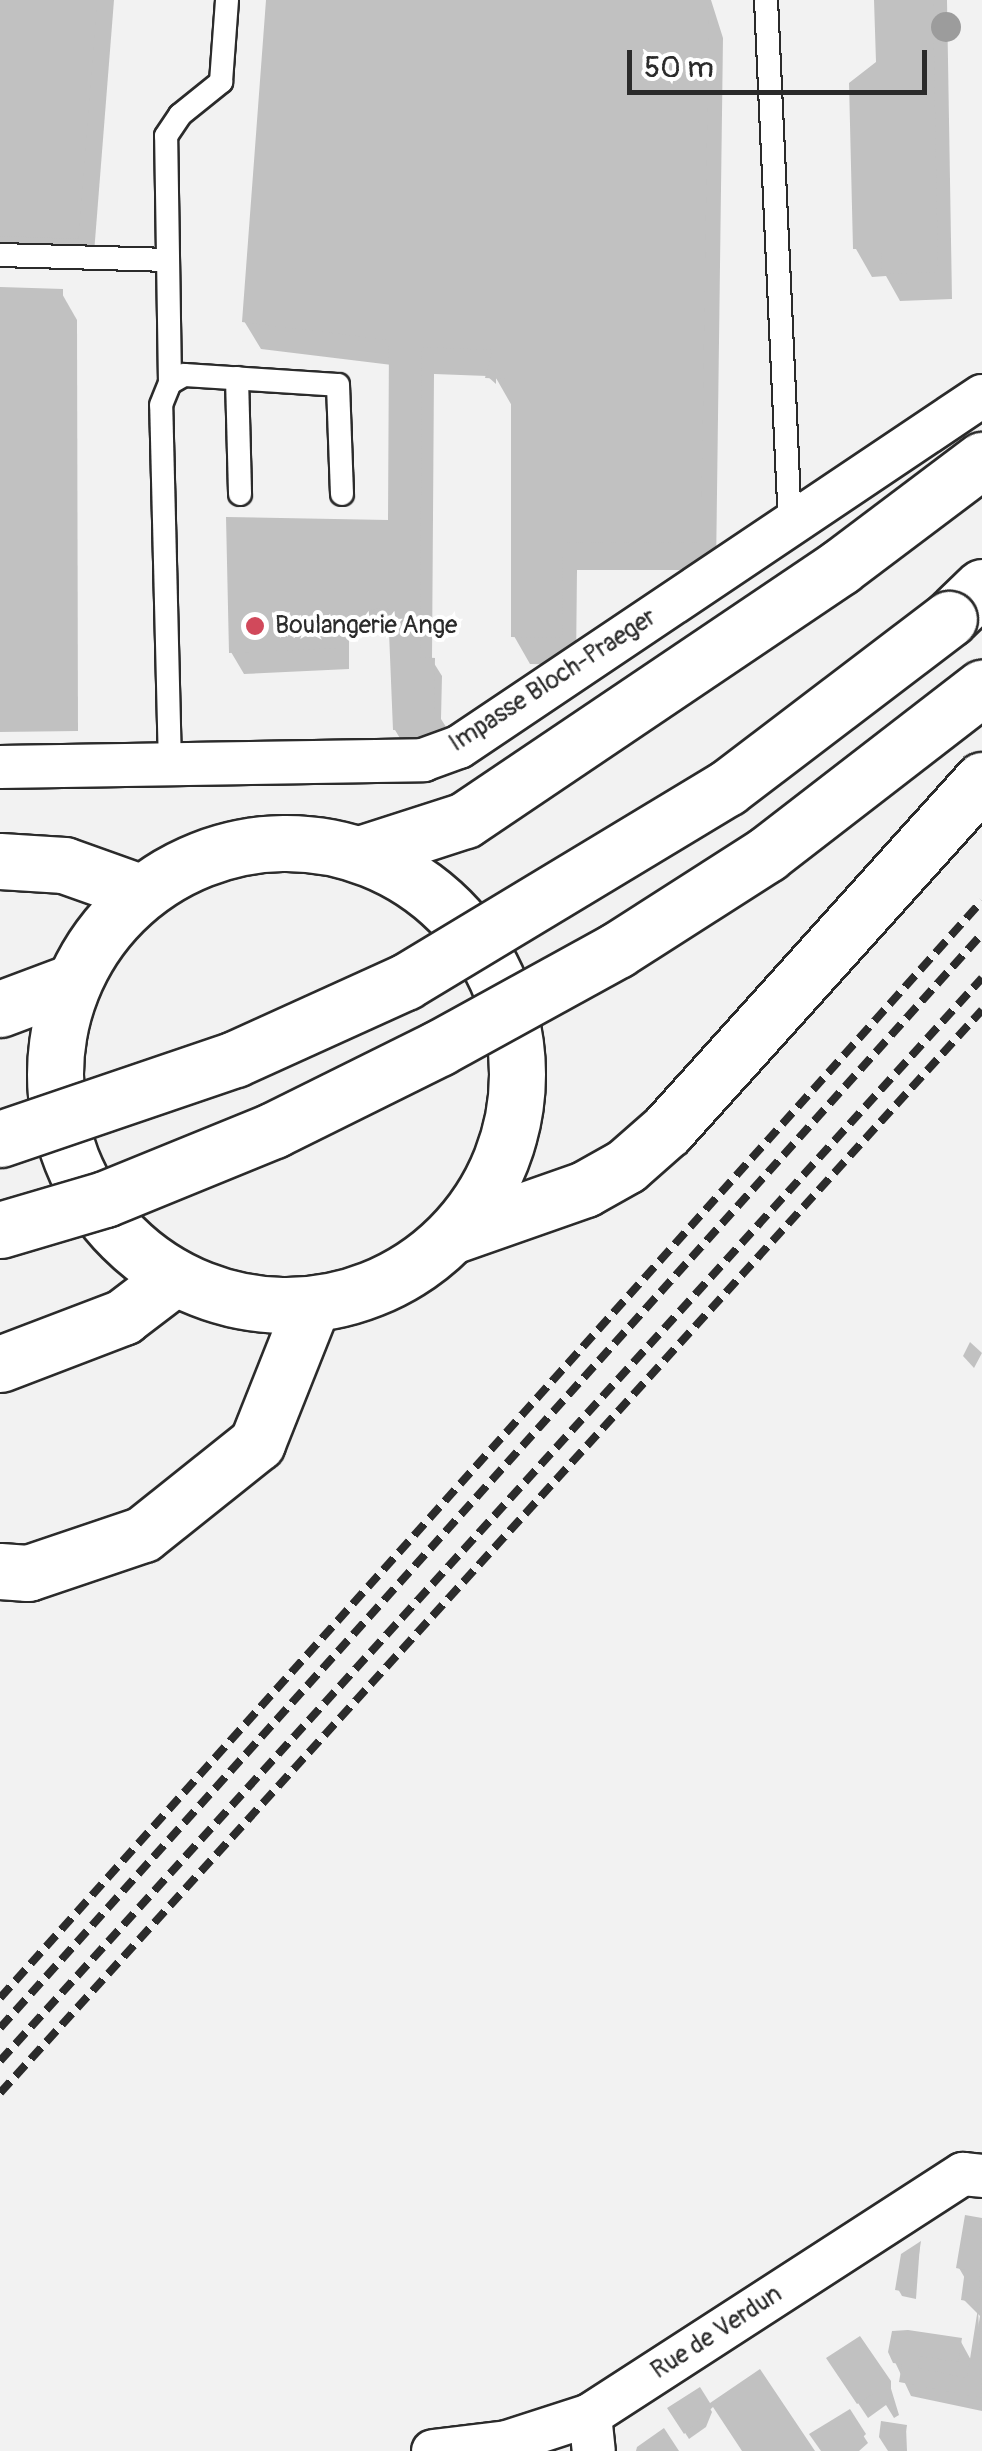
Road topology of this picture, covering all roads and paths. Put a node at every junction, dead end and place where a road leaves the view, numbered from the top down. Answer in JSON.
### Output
{"nodes":[{"id":1,"x":227,"y":0,"type":"edge"},
{"id":2,"x":766,"y":0,"type":"edge"},
{"id":3,"x":0,"y":255,"type":"edge"},
{"id":4,"x":168,"y":260,"type":"junction"},
{"id":5,"x":237,"y":378,"type":"junction"},
{"id":6,"x":170,"y":383,"type":"junction"},
{"id":7,"x":982,"y":396,"type":"edge"},
{"id":8,"x":982,"y":460,"type":"edge"},
{"id":9,"x":240,"y":494,"type":"dead end"},
{"id":10,"x":342,"y":494,"type":"dead end"},
{"id":11,"x":790,"y":524,"type":"junction"},
{"id":12,"x":965,"y":603,"type":"edge"},
{"id":13,"x":982,"y":688,"type":"edge"},
{"id":14,"x":0,"y":766,"type":"edge"},
{"id":15,"x":170,"y":766,"type":"junction"},
{"id":16,"x":982,"y":780,"type":"edge"},
{"id":17,"x":363,"y":853,"type":"junction"},
{"id":18,"x":0,"y":861,"type":"edge"},
{"id":19,"x":140,"y":892,"type":"junction"},
{"id":20,"x":72,"y":982,"type":"junction"},
{"id":21,"x":0,"y":1009,"type":"edge"},
{"id":22,"x":0,"y":1139,"type":"edge"},
{"id":23,"x":0,"y":1230,"type":"edge"},
{"id":24,"x":454,"y":1235,"type":"junction"},
{"id":25,"x":174,"y":1278,"type":"junction"},
{"id":26,"x":312,"y":1305,"type":"junction"},
{"id":27,"x":0,"y":1364,"type":"edge"},
{"id":28,"x":0,"y":1572,"type":"edge"},
{"id":29,"x":982,"y":2176,"type":"edge"},
{"id":30,"x":592,"y":2433,"type":"edge"},
{"id":31,"x":433,"y":2451,"type":"edge"}],
"edges":[{"from":1,"to":4,"type":"lane"},
{"from":2,"to":11,"type":"lane"},
{"from":3,"to":4,"type":"lane"},
{"from":4,"to":6,"type":"lane"},
{"from":5,"to":6,"type":"lane"},
{"from":5,"to":9,"type":"lane"},
{"from":5,"to":10,"type":"lane"},
{"from":6,"to":15,"type":"lane"},
{"from":7,"to":11,"type":"street","name":"Impasse Bloch-Praeger"},
{"from":8,"to":17,"type":"main road"},
{"from":11,"to":15,"type":"street","name":"Impasse Bloch-Praeger"},
{"from":12,"to":22,"type":"main road","bridge":true},
{"from":13,"to":23,"type":"main road","bridge":true},
{"from":14,"to":15,"type":"street","name":"Impasse Bloch-Praeger"},
{"from":16,"to":24,"type":"main road"},
{"from":17,"to":19,"type":"main road"},
{"from":17,"to":24,"type":"main road"},
{"from":18,"to":19,"type":"main road"},
{"from":19,"to":20,"type":"main road"},
{"from":20,"to":21,"type":"main road"},
{"from":20,"to":25,"type":"main road"},
{"from":24,"to":26,"type":"main road"},
{"from":25,"to":26,"type":"main road"},
{"from":25,"to":27,"type":"main road"},
{"from":26,"to":28,"type":"main road"},
{"from":29,"to":30,"type":"street","name":"Rue de Verdun"},
{"from":30,"to":31,"type":"street","name":"Rue de Verdun"}]}
